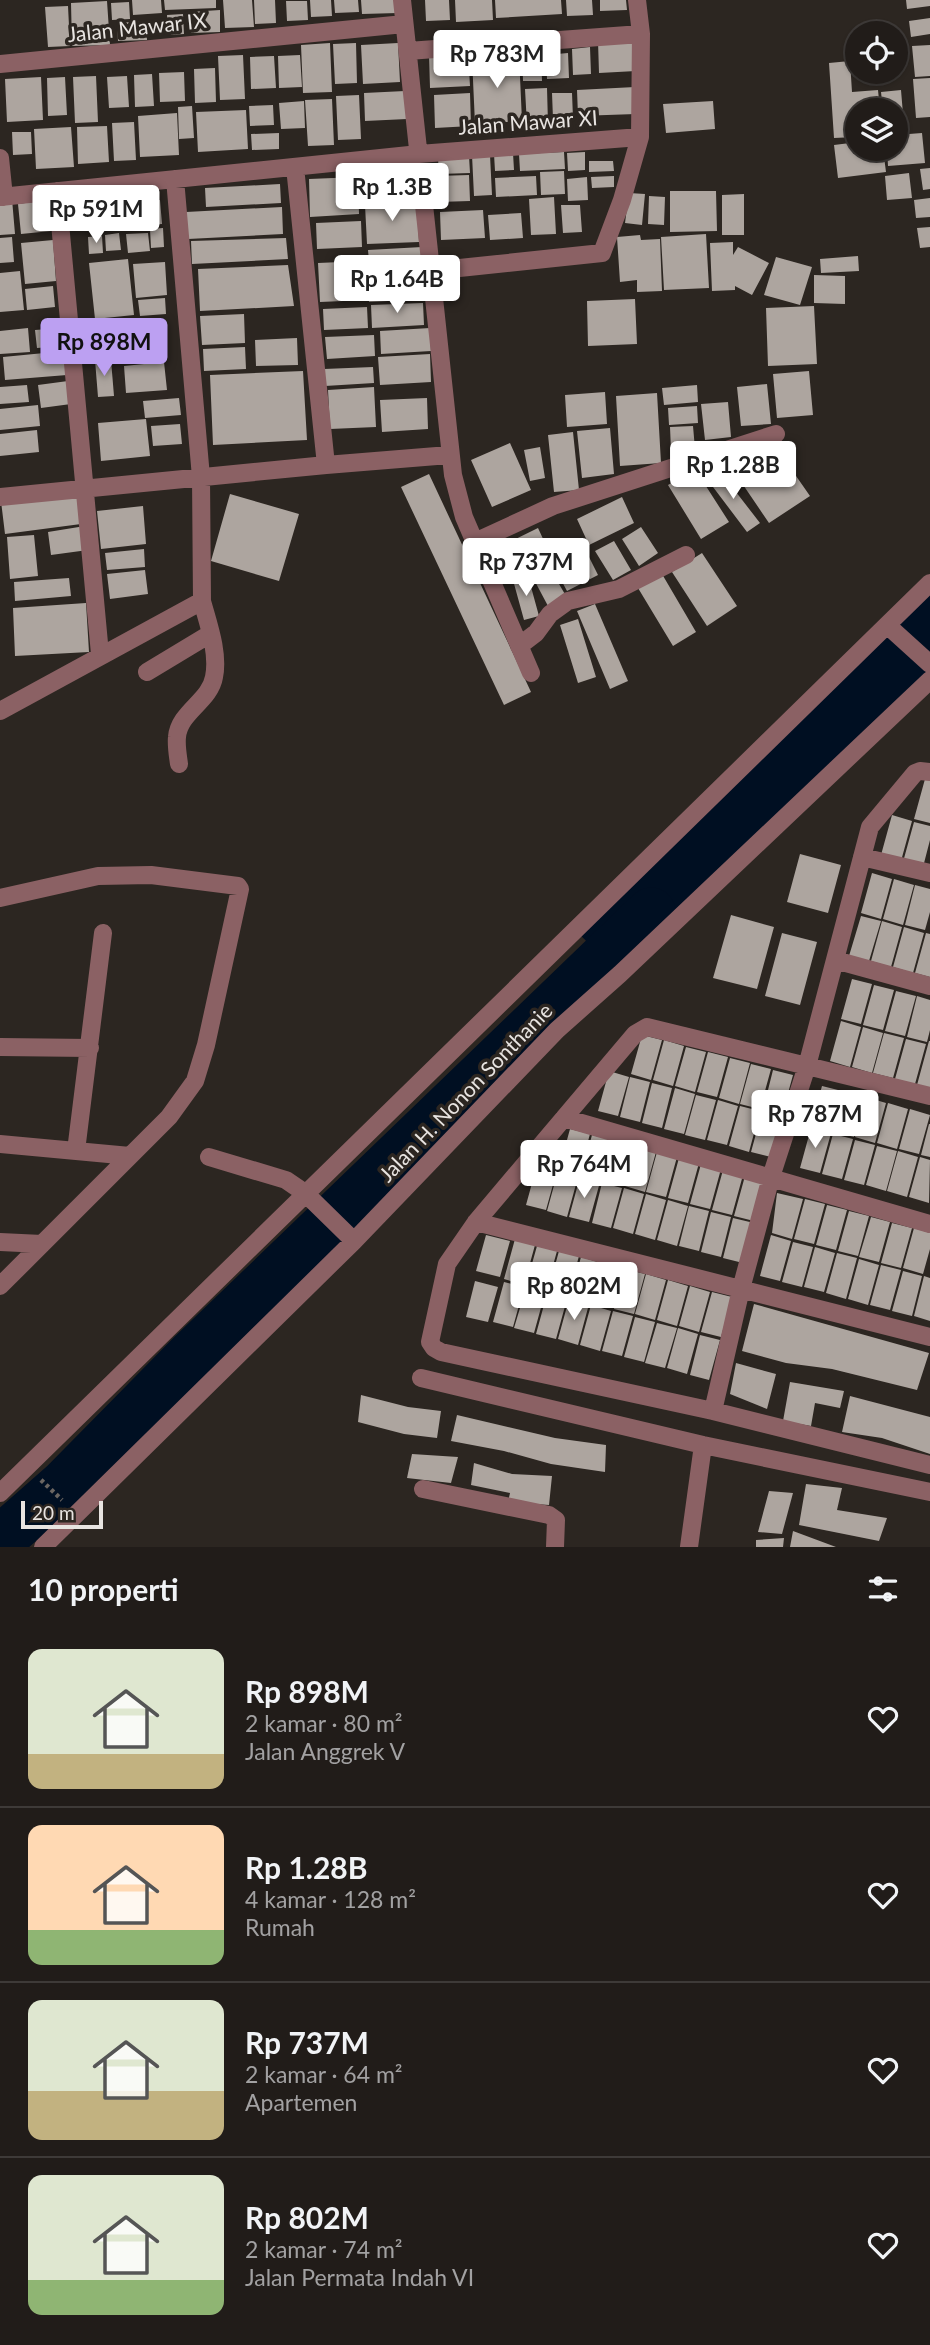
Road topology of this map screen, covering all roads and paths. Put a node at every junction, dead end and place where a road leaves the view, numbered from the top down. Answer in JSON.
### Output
{"nodes":[{"id":1,"x":402,"y":0,"type":"edge"},
{"id":2,"x":637,"y":0,"type":"edge"},
{"id":3,"x":404,"y":24,"type":"junction"},
{"id":4,"x":641,"y":34,"type":"junction"},
{"id":5,"x":408,"y":51,"type":"junction"},
{"id":6,"x":0,"y":64,"type":"edge"},
{"id":7,"x":640,"y":137,"type":"junction"},
{"id":8,"x":419,"y":154,"type":"junction"},
{"id":9,"x":0,"y":158,"type":"edge"},
{"id":10,"x":295,"y":167,"type":"junction"},
{"id":11,"x":175,"y":179,"type":"junction"},
{"id":12,"x":57,"y":191,"type":"junction"},
{"id":13,"x":2,"y":197,"type":"edge"},
{"id":14,"x":431,"y":271,"type":"junction"},
{"id":15,"x":776,"y":434,"type":"dead end"},
{"id":16,"x":449,"y":455,"type":"junction"},
{"id":17,"x":326,"y":465,"type":"junction"},
{"id":18,"x":201,"y":477,"type":"junction"},
{"id":19,"x":83,"y":489,"type":"junction"},
{"id":20,"x":0,"y":497,"type":"edge"},
{"id":21,"x":475,"y":542,"type":"junction"},
{"id":22,"x":687,"y":555,"type":"dead end"},
{"id":23,"x":930,"y":583,"type":"edge"},
{"id":24,"x":202,"y":601,"type":"junction"},
{"id":25,"x":892,"y":631,"type":"junction"},
{"id":26,"x":210,"y":634,"type":"junction"},
{"id":27,"x":519,"y":646,"type":"junction"},
{"id":28,"x":100,"y":654,"type":"junction"},
{"id":29,"x":930,"y":669,"type":"edge"},
{"id":30,"x":147,"y":672,"type":"dead end"},
{"id":31,"x":531,"y":673,"type":"dead end"},
{"id":32,"x":0,"y":711,"type":"edge"},
{"id":33,"x":179,"y":764,"type":"dead end"},
{"id":34,"x":930,"y":772,"type":"edge"},
{"id":35,"x":862,"y":857,"type":"junction"},
{"id":36,"x":930,"y":873,"type":"edge"},
{"id":37,"x":0,"y":898,"type":"edge"},
{"id":38,"x":103,"y":933,"type":"dead end"},
{"id":39,"x":835,"y":960,"type":"junction"},
{"id":40,"x":930,"y":986,"type":"edge"},
{"id":41,"x":0,"y":1047,"type":"edge"},
{"id":42,"x":90,"y":1048,"type":"junction"},
{"id":43,"x":807,"y":1066,"type":"junction"},
{"id":44,"x":930,"y":1096,"type":"edge"},
{"id":45,"x":564,"y":1118,"type":"junction"},
{"id":46,"x":0,"y":1144,"type":"edge"},
{"id":47,"x":76,"y":1151,"type":"junction"},
{"id":48,"x":130,"y":1156,"type":"junction"},
{"id":49,"x":209,"y":1157,"type":"dead end"},
{"id":50,"x":771,"y":1177,"type":"junction"},
{"id":51,"x":309,"y":1197,"type":"junction"},
{"id":52,"x":476,"y":1222,"type":"junction"},
{"id":53,"x":930,"y":1224,"type":"edge"},
{"id":54,"x":354,"y":1241,"type":"junction"},
{"id":55,"x":0,"y":1242,"type":"edge"},
{"id":56,"x":43,"y":1244,"type":"junction"},
{"id":57,"x":0,"y":1286,"type":"edge"},
{"id":58,"x":741,"y":1289,"type":"junction"},
{"id":59,"x":930,"y":1337,"type":"edge"},
{"id":60,"x":421,"y":1378,"type":"dead end"},
{"id":61,"x":713,"y":1411,"type":"junction"},
{"id":62,"x":703,"y":1445,"type":"junction"},
{"id":63,"x":930,"y":1465,"type":"edge"},
{"id":64,"x":27,"y":1467,"type":"junction"},
{"id":65,"x":423,"y":1489,"type":"dead end"},
{"id":66,"x":930,"y":1492,"type":"edge"},
{"id":67,"x":0,"y":1493,"type":"edge"},
{"id":68,"x":78,"y":1515,"type":"junction"},
{"id":69,"x":43,"y":1547,"type":"edge"},
{"id":70,"x":555,"y":1547,"type":"edge"},
{"id":71,"x":689,"y":1547,"type":"edge"}],
"edges":[{"from":1,"to":3,"type":"street"},
{"from":2,"to":4,"type":"street"},
{"from":3,"to":5,"type":"street"},
{"from":3,"to":6,"type":"street","name":"Jalan Mawar IX"},
{"from":4,"to":5,"type":"street"},
{"from":4,"to":7,"type":"street"},
{"from":5,"to":8,"type":"street"},
{"from":7,"to":8,"type":"street","name":"Jalan Mawar XI"},
{"from":7,"to":14,"type":"street"},
{"from":8,"to":10,"type":"street","name":"Jalan Mawar XI"},
{"from":8,"to":14,"type":"street"},
{"from":9,"to":13,"type":"street"},
{"from":10,"to":11,"type":"street","name":"Jalan Mawar XI"},
{"from":10,"to":17,"type":"street"},
{"from":11,"to":12,"type":"street","name":"Jalan Mawar XI"},
{"from":11,"to":18,"type":"street"},
{"from":12,"to":13,"type":"street","name":"Jalan Mawar XI"},
{"from":12,"to":19,"type":"street"},
{"from":14,"to":16,"type":"street"},
{"from":15,"to":21,"type":"street"},
{"from":16,"to":17,"type":"street"},
{"from":16,"to":21,"type":"street"},
{"from":17,"to":18,"type":"street"},
{"from":18,"to":19,"type":"street"},
{"from":18,"to":24,"type":"street"},
{"from":19,"to":20,"type":"street"},
{"from":19,"to":28,"type":"street"},
{"from":21,"to":27,"type":"street"},
{"from":22,"to":27,"type":"street"},
{"from":23,"to":25,"type":"street"},
{"from":24,"to":26,"type":"street"},
{"from":24,"to":28,"type":"street"},
{"from":25,"to":29,"type":"street"},
{"from":25,"to":51,"type":"street"},
{"from":26,"to":30,"type":"street"},
{"from":26,"to":33,"type":"street"},
{"from":27,"to":31,"type":"street"},
{"from":28,"to":32,"type":"street"},
{"from":29,"to":54,"type":"street","name":"Jalan H. Nonon Sonthanie"},
{"from":34,"to":35,"type":"street"},
{"from":35,"to":36,"type":"street"},
{"from":35,"to":39,"type":"street"},
{"from":37,"to":48,"type":"street"},
{"from":38,"to":42,"type":"street"},
{"from":39,"to":40,"type":"street"},
{"from":39,"to":43,"type":"street"},
{"from":41,"to":42,"type":"street"},
{"from":42,"to":47,"type":"street"},
{"from":43,"to":44,"type":"street"},
{"from":43,"to":45,"type":"street"},
{"from":43,"to":50,"type":"street"},
{"from":45,"to":50,"type":"street"},
{"from":45,"to":52,"type":"street"},
{"from":46,"to":47,"type":"street"},
{"from":47,"to":48,"type":"street"},
{"from":48,"to":56,"type":"street"},
{"from":49,"to":51,"type":"street"},
{"from":50,"to":53,"type":"street"},
{"from":50,"to":58,"type":"street"},
{"from":51,"to":54,"type":"street"},
{"from":51,"to":64,"type":"street"},
{"from":52,"to":58,"type":"street"},
{"from":52,"to":61,"type":"street"},
{"from":54,"to":68,"type":"street","name":"Jalan H. Nonon Sonthanie"},
{"from":55,"to":56,"type":"street"},
{"from":56,"to":57,"type":"street"},
{"from":58,"to":59,"type":"street"},
{"from":58,"to":61,"type":"street"},
{"from":60,"to":62,"type":"street"},
{"from":61,"to":63,"type":"street"},
{"from":62,"to":66,"type":"street"},
{"from":62,"to":71,"type":"street"},
{"from":64,"to":67,"type":"street"},
{"from":64,"to":68,"type":"path"},
{"from":65,"to":70,"type":"street"},
{"from":68,"to":69,"type":"street","name":"Jalan H. Nonon Sonthanie"}]}
